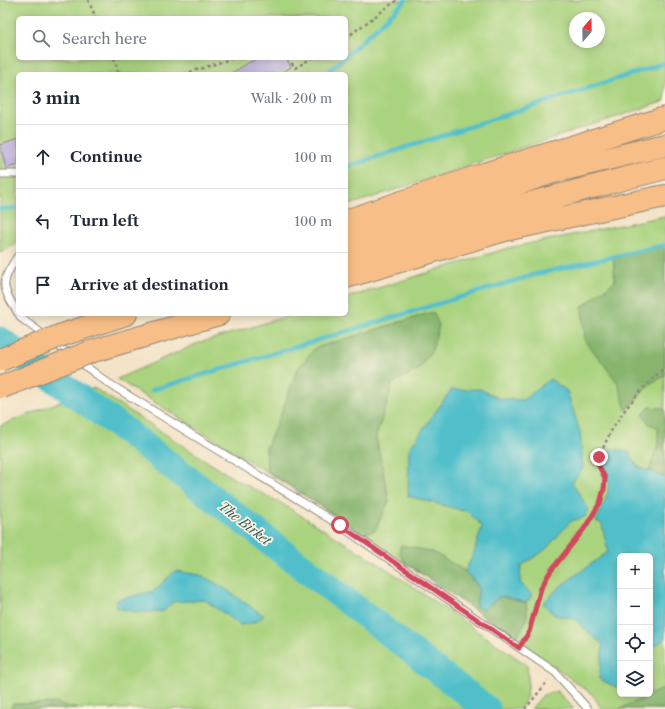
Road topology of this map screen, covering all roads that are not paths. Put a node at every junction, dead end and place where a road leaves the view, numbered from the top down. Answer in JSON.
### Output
{"nodes":[{"id":1,"x":665,"y":118,"type":"edge"},
{"id":2,"x":665,"y":145,"type":"edge"},
{"id":3,"x":665,"y":168,"type":"edge"},
{"id":4,"x":0,"y":174,"type":"edge"},
{"id":5,"x":16,"y":174,"type":"edge"},
{"id":6,"x":665,"y":196,"type":"edge"},
{"id":7,"x":348,"y":220,"type":"edge"},
{"id":8,"x":348,"y":240,"type":"edge"},
{"id":9,"x":16,"y":259,"type":"edge"},
{"id":10,"x":348,"y":259,"type":"edge"},
{"id":11,"x":348,"y":276,"type":"edge"},
{"id":12,"x":16,"y":310,"type":"edge"},
{"id":13,"x":20,"y":316,"type":"edge"},
{"id":14,"x":109,"y":316,"type":"edge"},
{"id":15,"x":120,"y":316,"type":"edge"},
{"id":16,"x":182,"y":316,"type":"edge"},
{"id":17,"x":212,"y":316,"type":"edge"},
{"id":18,"x":62,"y":335,"type":"junction"},
{"id":19,"x":90,"y":352,"type":"junction"},
{"id":20,"x":0,"y":360,"type":"edge"},
{"id":21,"x":1,"y":388,"type":"edge"},
{"id":22,"x":588,"y":709,"type":"edge"}],
"edges":[{"from":1,"to":7,"type":"highway"},
{"from":2,"to":8,"type":"highway"},
{"from":3,"to":10,"type":"highway"},
{"from":4,"to":5,"type":"lane"},
{"from":6,"to":11,"type":"highway"},
{"from":9,"to":12,"type":"lane"},
{"from":13,"to":22,"type":"lane"},
{"from":14,"to":18,"type":"highway"},
{"from":15,"to":18,"type":"highway"},
{"from":16,"to":19,"type":"highway"},
{"from":17,"to":19,"type":"highway"},
{"from":18,"to":20,"type":"highway","bridge":true},
{"from":19,"to":21,"type":"highway","bridge":true}]}
